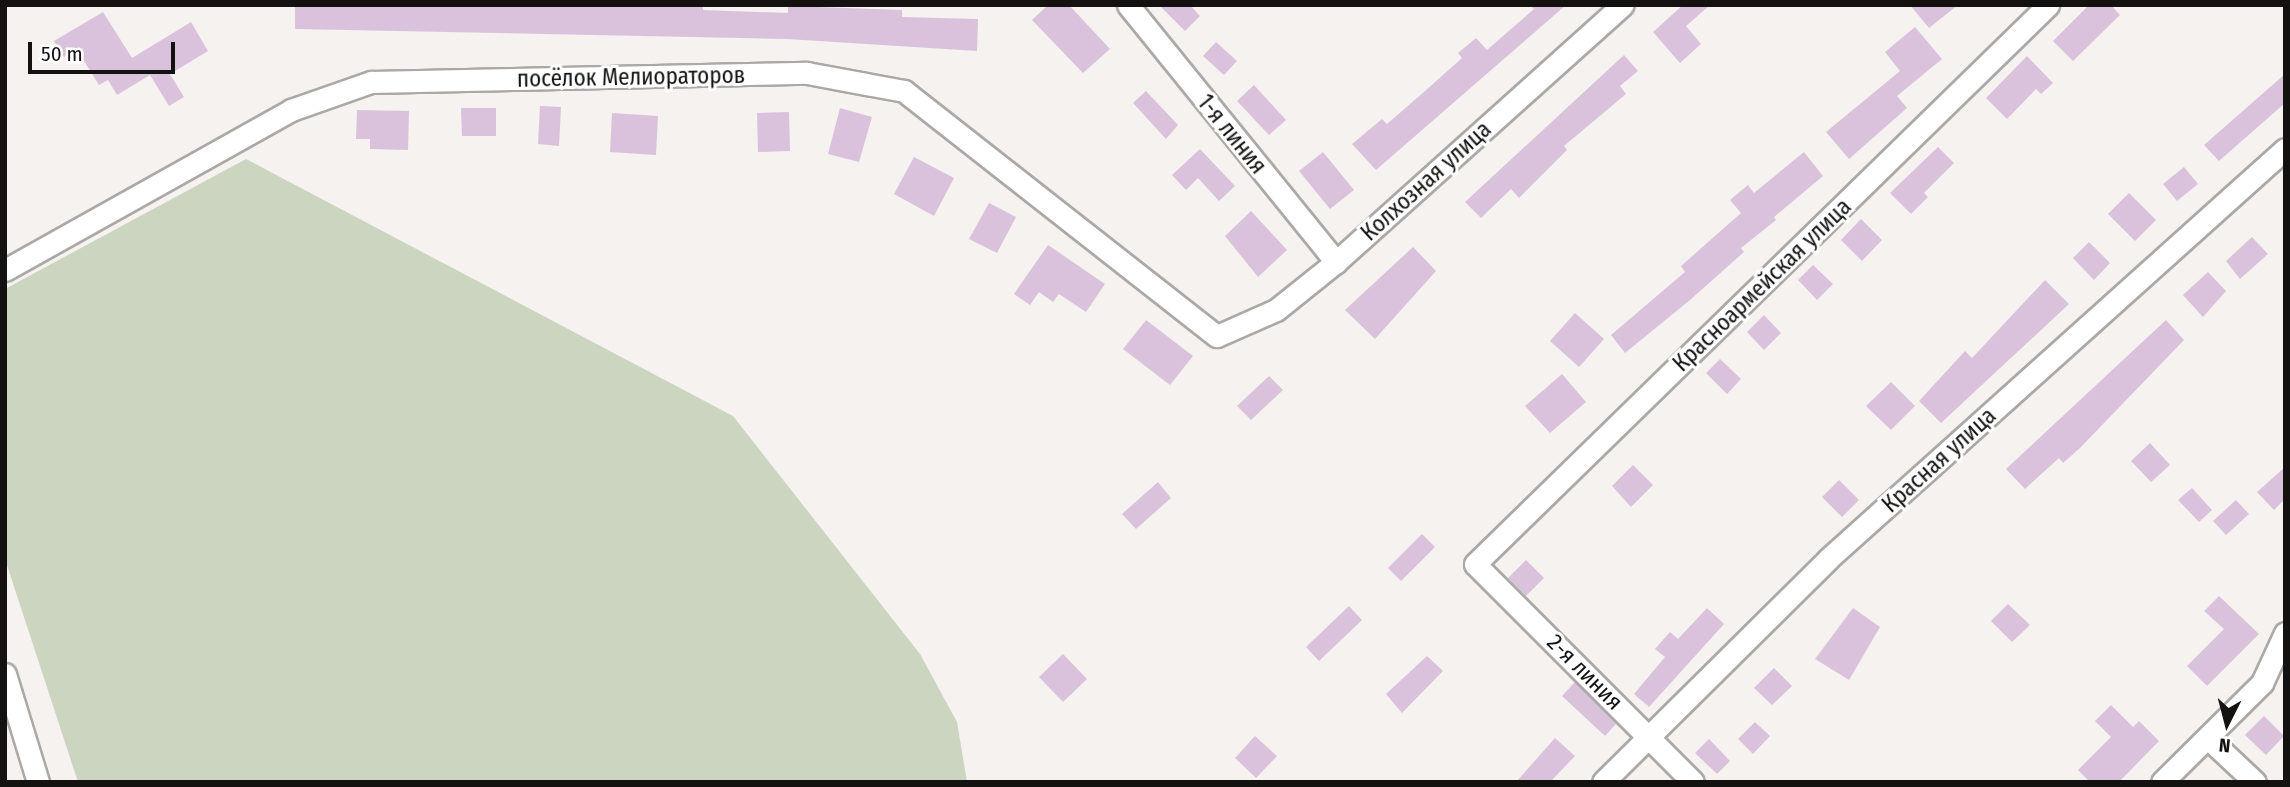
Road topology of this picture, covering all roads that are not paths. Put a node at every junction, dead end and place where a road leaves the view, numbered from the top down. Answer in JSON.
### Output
{"nodes":[{"id":1,"x":1128,"y":5,"type":"edge"},
{"id":2,"x":1622,"y":5,"type":"edge"},
{"id":3,"x":2048,"y":5,"type":"edge"},
{"id":4,"x":2285,"y":149,"type":"edge"},
{"id":5,"x":1336,"y":262,"type":"junction"},
{"id":6,"x":5,"y":270,"type":"edge"},
{"id":7,"x":1217,"y":336,"type":"joint"},
{"id":8,"x":1475,"y":564,"type":"joint"},
{"id":9,"x":2285,"y":633,"type":"edge"},
{"id":10,"x":5,"y":674,"type":"edge"},
{"id":11,"x":1651,"y":737,"type":"junction"},
{"id":12,"x":2209,"y":738,"type":"junction"},
{"id":13,"x":38,"y":782,"type":"edge"},
{"id":14,"x":1603,"y":782,"type":"edge"},
{"id":15,"x":1693,"y":782,"type":"edge"},
{"id":16,"x":2162,"y":782,"type":"edge"},
{"id":17,"x":2255,"y":782,"type":"edge"}],
"edges":[{"from":1,"to":5,"type":"street","name":"1-я линия"},
{"from":2,"to":5,"type":"street","name":"Колхозная улица"},
{"from":3,"to":8,"type":"street","name":"Красноармейская улица"},
{"from":4,"to":11,"type":"street","name":"Красная улица"},
{"from":5,"to":7,"type":"street","name":"Колхозная улица"},
{"from":6,"to":7,"type":"street","name":"посёлок Мелиораторов"},
{"from":8,"to":11,"type":"street","name":"2-я линия"},
{"from":9,"to":12,"type":"street"},
{"from":10,"to":13,"type":"street"},
{"from":11,"to":14,"type":"street","name":"Красная улица"},
{"from":11,"to":15,"type":"street","name":"2-я линия"},
{"from":12,"to":16,"type":"street"},
{"from":12,"to":17,"type":"street"}]}
